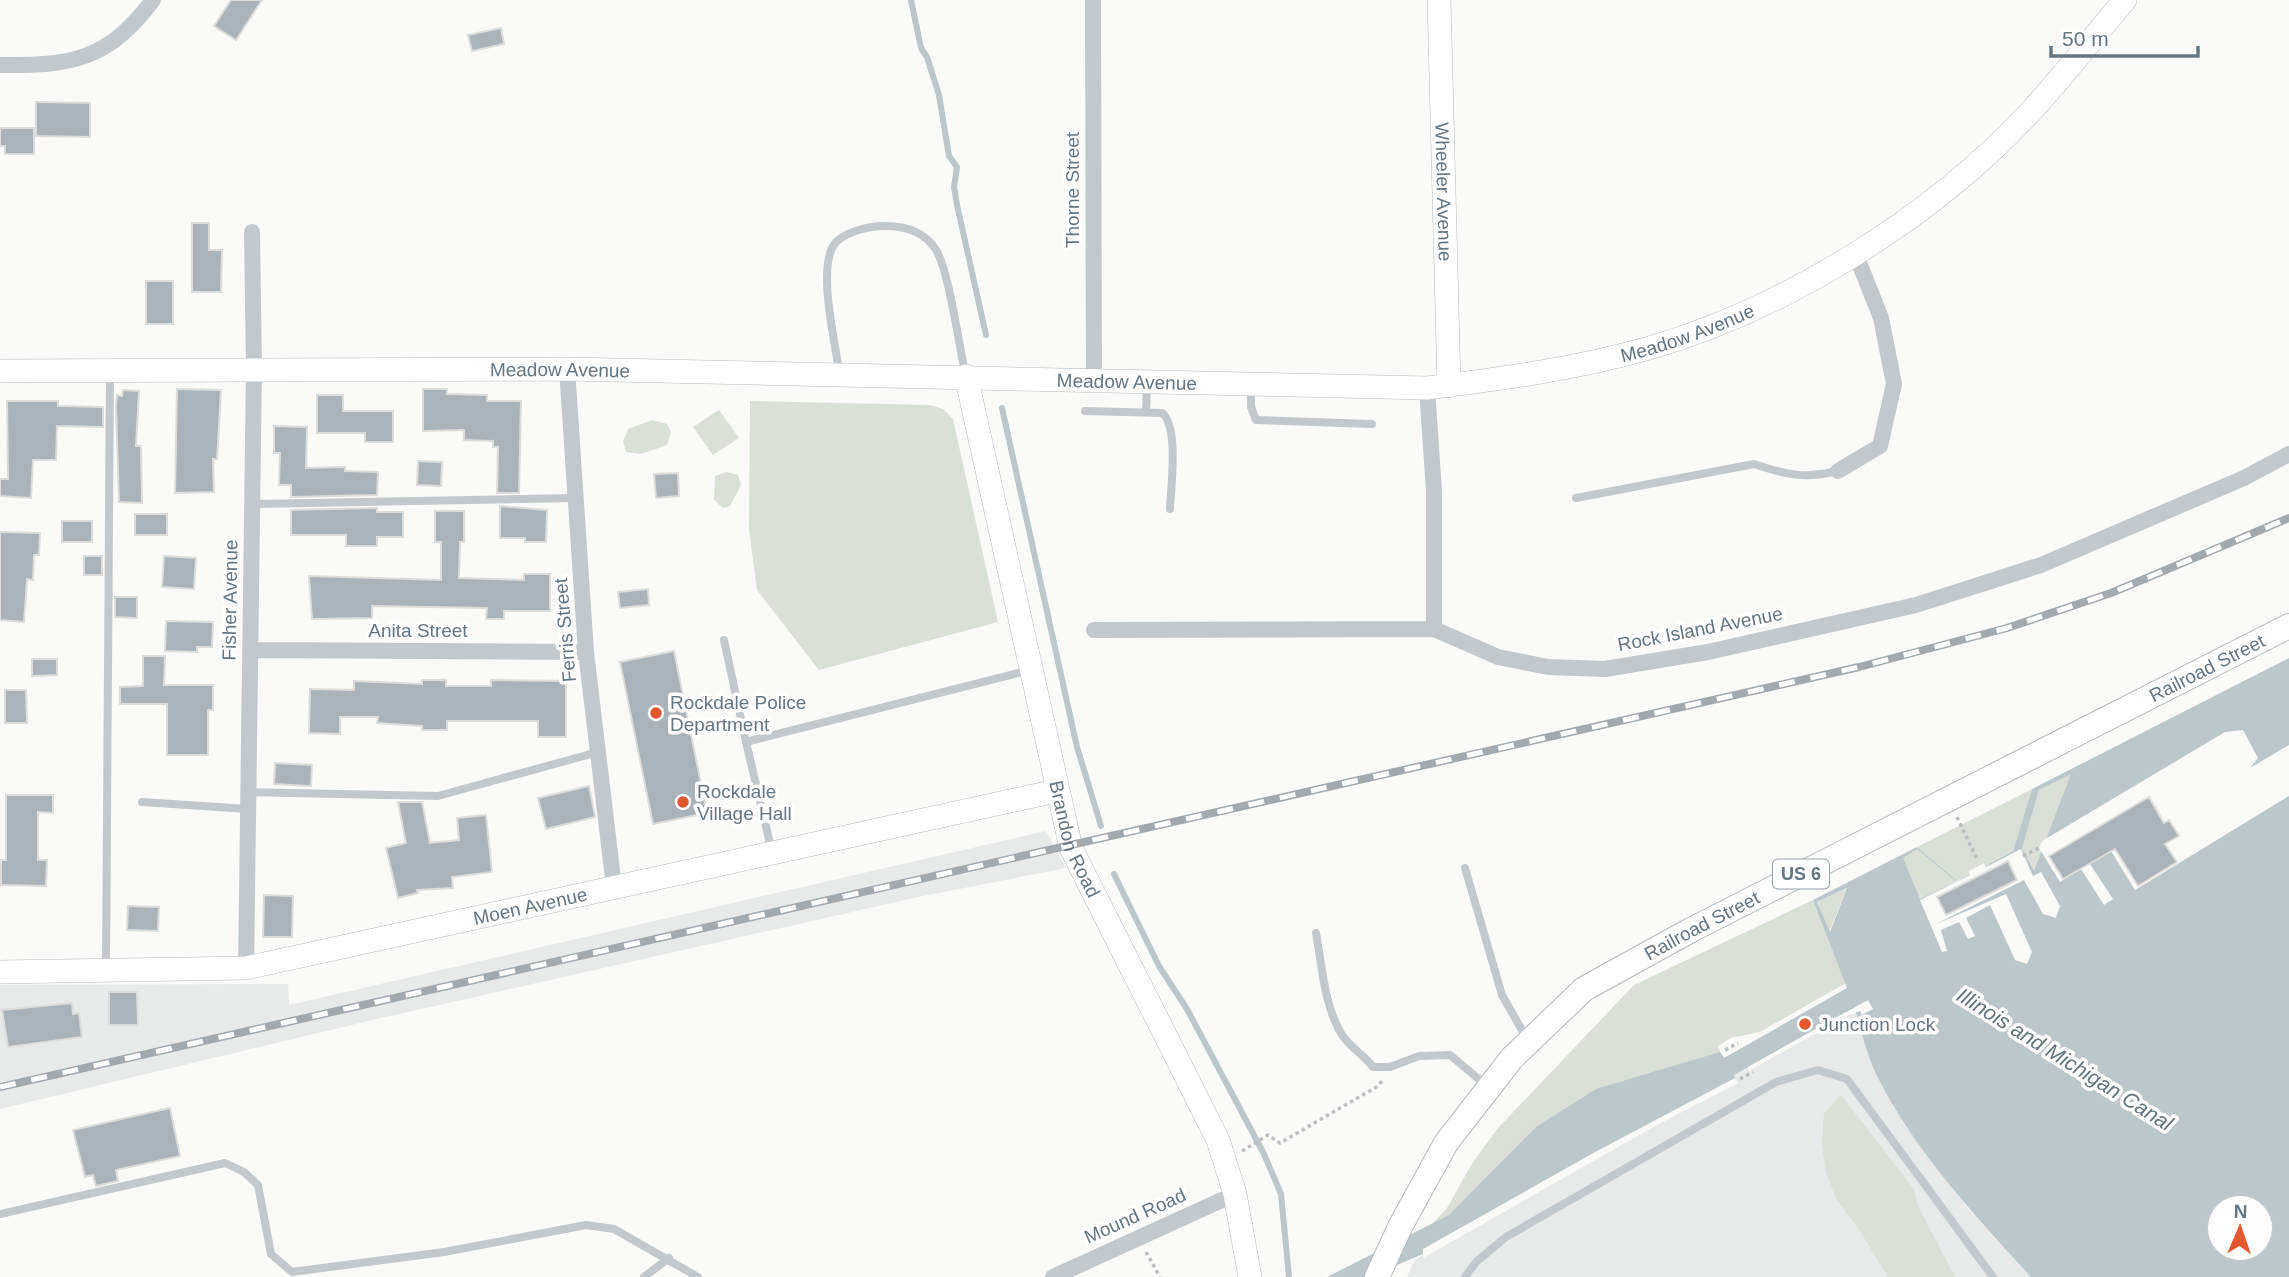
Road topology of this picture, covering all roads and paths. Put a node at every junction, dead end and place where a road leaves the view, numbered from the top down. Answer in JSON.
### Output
{"nodes":[{"id":1,"x":153,"y":0,"type":"edge"},
{"id":2,"x":1093,"y":0,"type":"edge"},
{"id":3,"x":1439,"y":0,"type":"edge"},
{"id":4,"x":2125,"y":0,"type":"edge"},
{"id":5,"x":0,"y":65,"type":"edge"},
{"id":6,"x":252,"y":232,"type":"dead end"},
{"id":7,"x":1856,"y":255,"type":"junction"},
{"id":8,"x":254,"y":369,"type":"junction"},
{"id":9,"x":567,"y":369,"type":"junction"},
{"id":10,"x":0,"y":371,"type":"edge"},
{"id":11,"x":110,"y":371,"type":"junction"},
{"id":12,"x":839,"y":374,"type":"junction"},
{"id":13,"x":966,"y":376,"type":"junction"},
{"id":14,"x":1094,"y":379,"type":"junction"},
{"id":15,"x":1147,"y":380,"type":"junction"},
{"id":16,"x":1251,"y":383,"type":"junction"},
{"id":17,"x":1438,"y":387,"type":"junction"},
{"id":18,"x":1085,"y":411,"type":"dead end"},
{"id":19,"x":1146,"y":412,"type":"junction"},
{"id":20,"x":1372,"y":424,"type":"dead end"},
{"id":21,"x":2289,"y":454,"type":"edge"},
{"id":22,"x":1838,"y":471,"type":"joint"},
{"id":23,"x":576,"y":498,"type":"junction"},
{"id":24,"x":1576,"y":498,"type":"dead end"},
{"id":25,"x":252,"y":504,"type":"junction"},
{"id":26,"x":1170,"y":509,"type":"dead end"},
{"id":27,"x":2289,"y":626,"type":"edge"},
{"id":28,"x":1434,"y":629,"type":"junction"},
{"id":29,"x":1094,"y":630,"type":"dead end"},
{"id":30,"x":724,"y":640,"type":"dead end"},
{"id":31,"x":250,"y":650,"type":"junction"},
{"id":32,"x":586,"y":652,"type":"junction"},
{"id":33,"x":1030,"y":670,"type":"junction"},
{"id":34,"x":746,"y":742,"type":"junction"},
{"id":35,"x":598,"y":752,"type":"junction"},
{"id":36,"x":1056,"y":791,"type":"junction"},
{"id":37,"x":248,"y":801,"type":"junction"},
{"id":38,"x":142,"y":802,"type":"dead end"},
{"id":39,"x":1960,"y":825,"type":"dead end"},
{"id":40,"x":2039,"y":848,"type":"dead end"},
{"id":41,"x":772,"y":853,"type":"junction"},
{"id":42,"x":2023,"y":856,"type":"dead end"},
{"id":43,"x":1977,"y":859,"type":"dead end"},
{"id":44,"x":1465,"y":868,"type":"dead end"},
{"id":45,"x":614,"y":887,"type":"junction"},
{"id":46,"x":1316,"y":933,"type":"dead end"},
{"id":47,"x":246,"y":968,"type":"junction"},
{"id":48,"x":106,"y":970,"type":"junction"},
{"id":49,"x":0,"y":972,"type":"edge"},
{"id":50,"x":1528,"y":1042,"type":"junction"},
{"id":51,"x":1738,"y":1043,"type":"dead end"},
{"id":52,"x":1725,"y":1050,"type":"dead end"},
{"id":53,"x":1390,"y":1067,"type":"junction"},
{"id":54,"x":1753,"y":1072,"type":"dead end"},
{"id":55,"x":1740,"y":1079,"type":"dead end"},
{"id":56,"x":1489,"y":1087,"type":"junction"},
{"id":57,"x":1247,"y":1148,"type":"dead end"},
{"id":58,"x":1235,"y":1194,"type":"junction"},
{"id":59,"x":0,"y":1214,"type":"edge"},
{"id":60,"x":1140,"y":1237,"type":"junction"},
{"id":61,"x":669,"y":1258,"type":"junction"},
{"id":62,"x":644,"y":1277,"type":"edge"},
{"id":63,"x":698,"y":1277,"type":"edge"},
{"id":64,"x":1053,"y":1277,"type":"edge"},
{"id":65,"x":1160,"y":1277,"type":"edge"},
{"id":66,"x":1250,"y":1277,"type":"edge"},
{"id":67,"x":1377,"y":1277,"type":"edge"},
{"id":68,"x":1465,"y":1277,"type":"edge"},
{"id":69,"x":1993,"y":1277,"type":"edge"}],
"edges":[{"from":1,"to":5,"type":"street"},
{"from":2,"to":14,"type":"street","name":"Thorne Street"},
{"from":3,"to":17,"type":"street","name":"Wheeler Avenue"},
{"from":4,"to":7,"type":"street","name":"Meadow Avenue"},
{"from":6,"to":8,"type":"street","name":"Fisher Avenue"},
{"from":7,"to":17,"type":"street","name":"Meadow Avenue"},
{"from":7,"to":22,"type":"street"},
{"from":8,"to":9,"type":"street","name":"Meadow Avenue"},
{"from":8,"to":11,"type":"street","name":"Meadow Avenue"},
{"from":8,"to":25,"type":"street","name":"Fisher Avenue"},
{"from":9,"to":12,"type":"street","name":"Meadow Avenue"},
{"from":9,"to":23,"type":"street","name":"Ferris Street"},
{"from":10,"to":11,"type":"street","name":"Meadow Avenue"},
{"from":11,"to":48,"type":"lane"},
{"from":12,"to":13,"type":"street","name":"Meadow Avenue"},
{"from":12,"to":13,"type":"lane"},
{"from":13,"to":14,"type":"street","name":"Meadow Avenue"},
{"from":13,"to":33,"type":"street","name":"Brandon Road"},
{"from":14,"to":15,"type":"street","name":"Meadow Avenue"},
{"from":15,"to":16,"type":"street","name":"Meadow Avenue"},
{"from":15,"to":19,"type":"lane"},
{"from":16,"to":17,"type":"street","name":"Meadow Avenue"},
{"from":16,"to":20,"type":"lane"},
{"from":17,"to":28,"type":"street","name":"Wheeler Avenue"},
{"from":18,"to":19,"type":"lane"},
{"from":19,"to":26,"type":"lane"},
{"from":21,"to":28,"type":"street","name":"Rock Island Avenue"},
{"from":22,"to":24,"type":"lane"},
{"from":23,"to":25,"type":"lane"},
{"from":23,"to":32,"type":"street","name":"Ferris Street"},
{"from":25,"to":31,"type":"street","name":"Fisher Avenue"},
{"from":27,"to":50,"type":"main road","name":"Railroad Street","number":"US 6"},
{"from":28,"to":29,"type":"street","name":"Rock Island Avenue"},
{"from":30,"to":34,"type":"lane"},
{"from":31,"to":32,"type":"street","name":"Anita Street"},
{"from":31,"to":37,"type":"street","name":"Fisher Avenue"},
{"from":32,"to":35,"type":"street","name":"Ferris Street"},
{"from":33,"to":34,"type":"lane"},
{"from":33,"to":36,"type":"street","name":"Brandon Road"},
{"from":34,"to":41,"type":"lane"},
{"from":35,"to":37,"type":"lane"},
{"from":35,"to":45,"type":"street","name":"Ferris Street"},
{"from":36,"to":41,"type":"street","name":"Moen Avenue"},
{"from":36,"to":58,"type":"street","name":"Brandon Road"},
{"from":37,"to":38,"type":"lane"},
{"from":37,"to":47,"type":"street","name":"Fisher Avenue"},
{"from":39,"to":43,"type":"path"},
{"from":40,"to":42,"type":"path"},
{"from":41,"to":45,"type":"street","name":"Moen Avenue"},
{"from":44,"to":50,"type":"lane"},
{"from":45,"to":47,"type":"street","name":"Moen Avenue"},
{"from":46,"to":53,"type":"lane"},
{"from":47,"to":48,"type":"street","name":"Moen Avenue"},
{"from":48,"to":49,"type":"street","name":"Moen Avenue"},
{"from":50,"to":56,"type":"main road","name":"Railroad Street","number":"US 6"},
{"from":51,"to":52,"type":"path"},
{"from":53,"to":56,"type":"lane"},
{"from":53,"to":57,"type":"path"},
{"from":54,"to":55,"type":"path"},
{"from":56,"to":67,"type":"main road","name":"Railroad Street","number":"US 6"},
{"from":58,"to":60,"type":"street","name":"Mound Road"},
{"from":58,"to":66,"type":"street","name":"Brandon Road"},
{"from":59,"to":61,"type":"lane"},
{"from":60,"to":64,"type":"street","name":"Mound Road"},
{"from":60,"to":65,"type":"path"},
{"from":61,"to":62,"type":"lane"},
{"from":61,"to":63,"type":"lane"},
{"from":68,"to":69,"type":"lane"}]}
